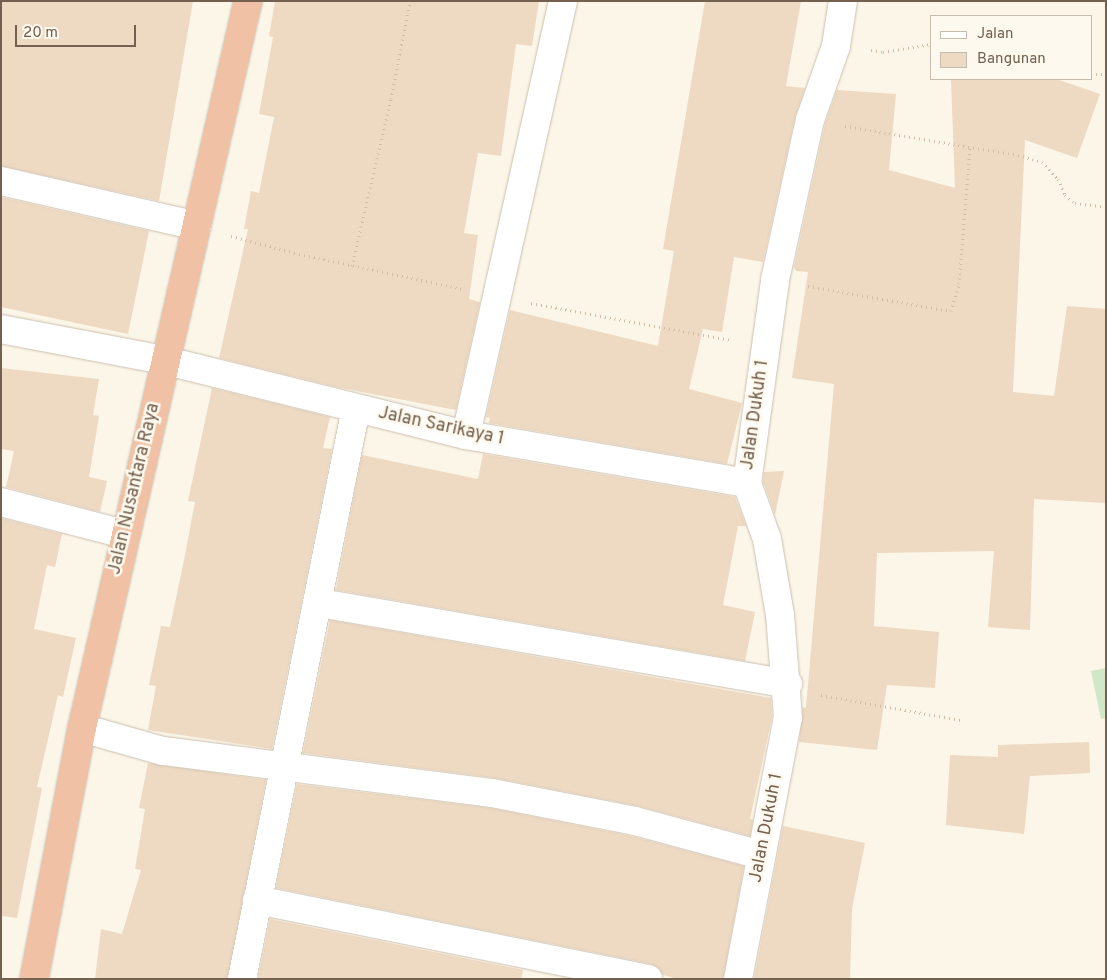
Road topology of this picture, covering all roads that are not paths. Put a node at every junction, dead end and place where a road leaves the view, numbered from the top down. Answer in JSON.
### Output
{"nodes":[{"id":1,"x":248,"y":1,"type":"edge"},
{"id":2,"x":563,"y":1,"type":"edge"},
{"id":3,"x":843,"y":1,"type":"edge"},
{"id":4,"x":1,"y":181,"type":"edge"},
{"id":5,"x":197,"y":226,"type":"junction"},
{"id":6,"x":1,"y":329,"type":"edge"},
{"id":7,"x":151,"y":357,"type":"junction"},
{"id":8,"x":356,"y":408,"type":"junction"},
{"id":9,"x":466,"y":435,"type":"junction"},
{"id":10,"x":747,"y":483,"type":"junction"},
{"id":11,"x":1,"y":502,"type":"edge"},
{"id":12,"x":124,"y":534,"type":"junction"},
{"id":13,"x":320,"y":603,"type":"junction"},
{"id":14,"x":788,"y":684,"type":"junction"},
{"id":15,"x":82,"y":728,"type":"junction"},
{"id":16,"x":287,"y":765,"type":"junction"},
{"id":17,"x":761,"y":855,"type":"junction"},
{"id":18,"x":257,"y":900,"type":"junction"},
{"id":19,"x":34,"y":979,"type":"edge"},
{"id":20,"x":242,"y":979,"type":"edge"},
{"id":21,"x":648,"y":979,"type":"edge"},
{"id":22,"x":738,"y":979,"type":"edge"}],
"edges":[{"from":1,"to":5,"type":"highway","name":"Jalan Nusantara Raya"},
{"from":2,"to":9,"type":"street"},
{"from":3,"to":10,"type":"street","name":"Jalan Dukuh 1"},
{"from":4,"to":5,"type":"street"},
{"from":5,"to":7,"type":"highway","name":"Jalan Nusantara Raya"},
{"from":6,"to":7,"type":"street","name":"Jalan Sarikaya 1"},
{"from":7,"to":8,"type":"street","name":"Jalan Sarikaya 1"},
{"from":7,"to":12,"type":"highway","name":"Jalan Nusantara Raya"},
{"from":8,"to":9,"type":"street","name":"Jalan Sarikaya 1"},
{"from":8,"to":13,"type":"street"},
{"from":9,"to":10,"type":"street","name":"Jalan Sarikaya 1"},
{"from":10,"to":14,"type":"street","name":"Jalan Dukuh 1"},
{"from":11,"to":12,"type":"street"},
{"from":12,"to":15,"type":"highway","name":"Jalan Nusantara Raya"},
{"from":13,"to":14,"type":"street"},
{"from":13,"to":16,"type":"street"},
{"from":14,"to":17,"type":"street","name":"Jalan Dukuh 1"},
{"from":15,"to":16,"type":"street"},
{"from":15,"to":19,"type":"highway","name":"Jalan Nusantara Raya"},
{"from":16,"to":17,"type":"street"},
{"from":16,"to":18,"type":"street"},
{"from":17,"to":22,"type":"street","name":"Jalan Dukuh 1"},
{"from":18,"to":20,"type":"street"},
{"from":18,"to":21,"type":"street"}]}
